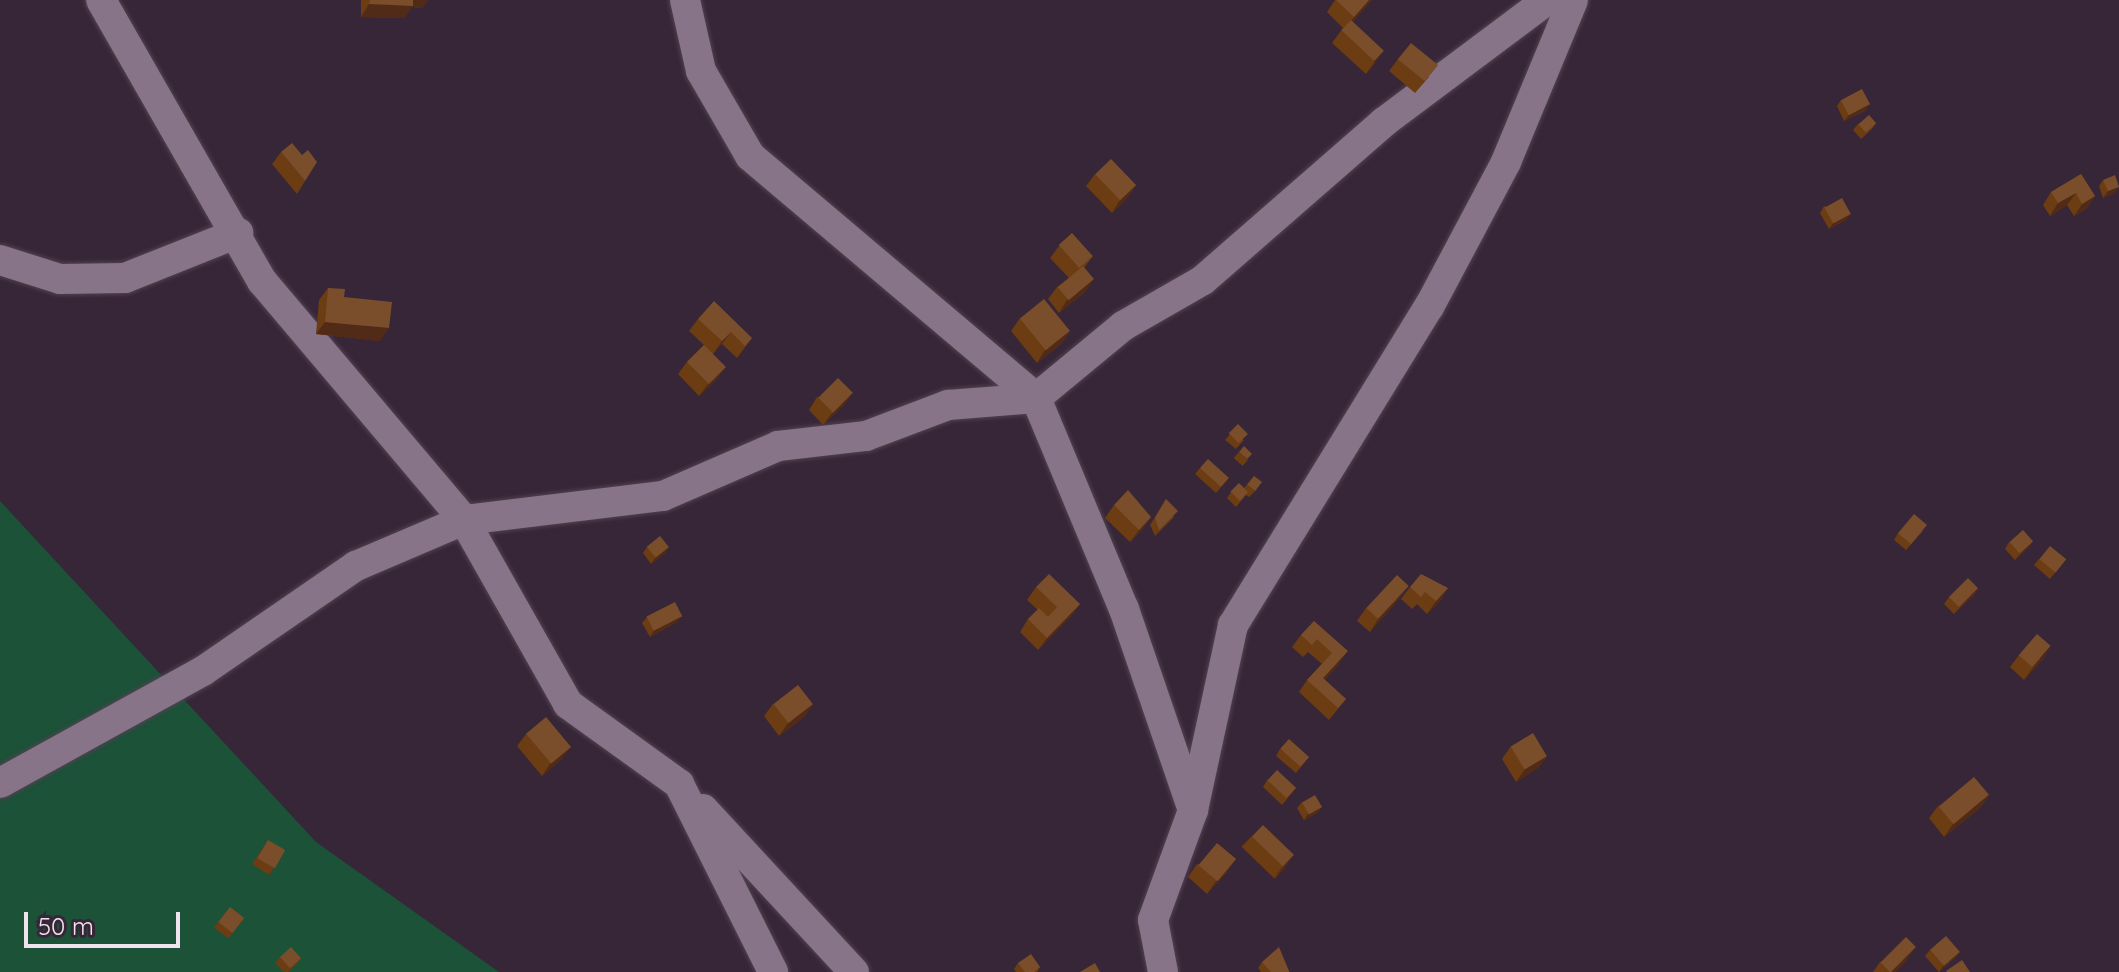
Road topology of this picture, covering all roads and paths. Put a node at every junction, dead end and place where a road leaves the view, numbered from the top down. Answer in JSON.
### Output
{"nodes":[{"id":1,"x":101,"y":0,"type":"edge"},
{"id":2,"x":685,"y":0,"type":"edge"},
{"id":3,"x":1547,"y":0,"type":"edge"},
{"id":4,"x":1573,"y":0,"type":"edge"},
{"id":5,"x":238,"y":233,"type":"junction"},
{"id":6,"x":0,"y":260,"type":"edge"},
{"id":7,"x":1036,"y":398,"type":"junction"},
{"id":8,"x":464,"y":520,"type":"junction"},
{"id":9,"x":0,"y":783,"type":"edge"},
{"id":10,"x":679,"y":784,"type":"junction"},
{"id":11,"x":1193,"y":810,"type":"junction"},
{"id":12,"x":773,"y":972,"type":"edge"},
{"id":13,"x":854,"y":972,"type":"edge"},
{"id":14,"x":1163,"y":972,"type":"edge"}],
"edges":[{"from":1,"to":5,"type":"street"},
{"from":2,"to":7,"type":"street"},
{"from":3,"to":7,"type":"street"},
{"from":4,"to":11,"type":"street"},
{"from":5,"to":6,"type":"street"},
{"from":5,"to":8,"type":"street"},
{"from":7,"to":8,"type":"street"},
{"from":7,"to":11,"type":"street"},
{"from":8,"to":9,"type":"street"},
{"from":8,"to":10,"type":"street"},
{"from":10,"to":12,"type":"street"},
{"from":10,"to":13,"type":"street"},
{"from":11,"to":14,"type":"street"}]}
